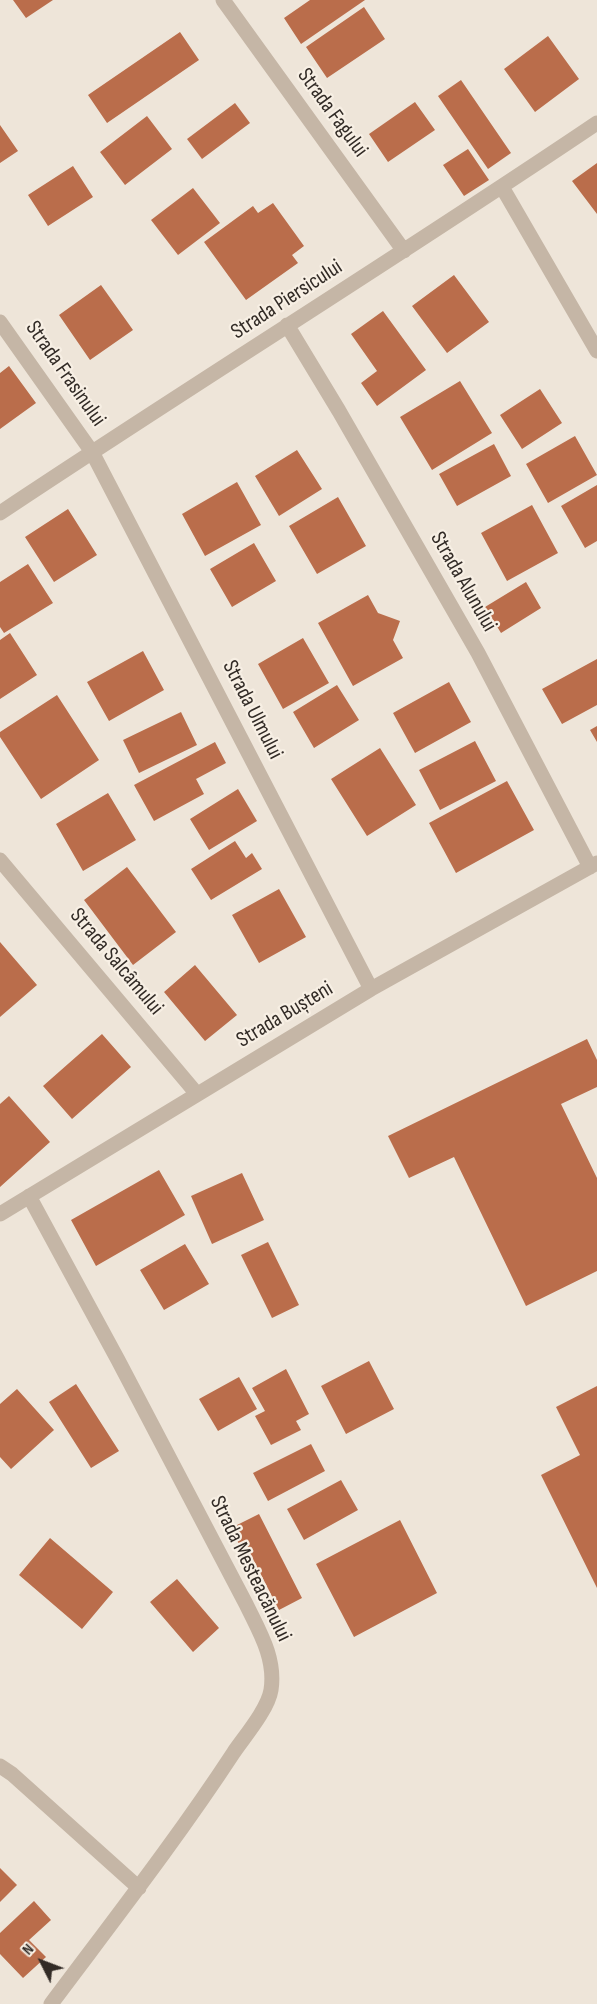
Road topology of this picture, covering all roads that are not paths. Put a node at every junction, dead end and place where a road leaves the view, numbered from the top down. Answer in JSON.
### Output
{"nodes":[{"id":1,"x":223,"y":0,"type":"edge"},
{"id":2,"x":597,"y":123,"type":"edge"},
{"id":3,"x":502,"y":187,"type":"junction"},
{"id":4,"x":404,"y":251,"type":"junction"},
{"id":5,"x":0,"y":322,"type":"edge"},
{"id":6,"x":287,"y":325,"type":"junction"},
{"id":7,"x":597,"y":351,"type":"edge"},
{"id":8,"x":92,"y":452,"type":"junction"},
{"id":9,"x":0,"y":513,"type":"edge"},
{"id":10,"x":0,"y":860,"type":"edge"},
{"id":11,"x":593,"y":865,"type":"edge"},
{"id":12,"x":371,"y":989,"type":"junction"},
{"id":13,"x":196,"y":1094,"type":"junction"},
{"id":14,"x":29,"y":1196,"type":"junction"},
{"id":15,"x":0,"y":1214,"type":"edge"},
{"id":16,"x":0,"y":1766,"type":"edge"},
{"id":17,"x":139,"y":1888,"type":"junction"},
{"id":18,"x":51,"y":2004,"type":"edge"}],
"edges":[{"from":1,"to":4,"type":"street","name":"Strada Fagului"},
{"from":2,"to":3,"type":"street","name":"Strada Piersicului"},
{"from":3,"to":4,"type":"street","name":"Strada Piersicului"},
{"from":3,"to":7,"type":"street"},
{"from":4,"to":6,"type":"street","name":"Strada Piersicului"},
{"from":5,"to":8,"type":"street","name":"Strada Frasinului"},
{"from":6,"to":8,"type":"street","name":"Strada Piersicului"},
{"from":6,"to":11,"type":"street","name":"Strada Alunului"},
{"from":8,"to":9,"type":"street","name":"Strada Piersicului"},
{"from":8,"to":12,"type":"street","name":"Strada Ulmului"},
{"from":10,"to":13,"type":"street","name":"Strada Salcâmului"},
{"from":11,"to":12,"type":"street","name":"Strada Bușteni"},
{"from":12,"to":13,"type":"street","name":"Strada Bușteni"},
{"from":13,"to":14,"type":"street","name":"Strada Bușteni"},
{"from":14,"to":15,"type":"street","name":"Strada Bușteni"},
{"from":14,"to":17,"type":"street","name":"Strada Mesteacănului"},
{"from":16,"to":17,"type":"street"},
{"from":17,"to":18,"type":"street","name":"Strada Mesteacănului"}]}
